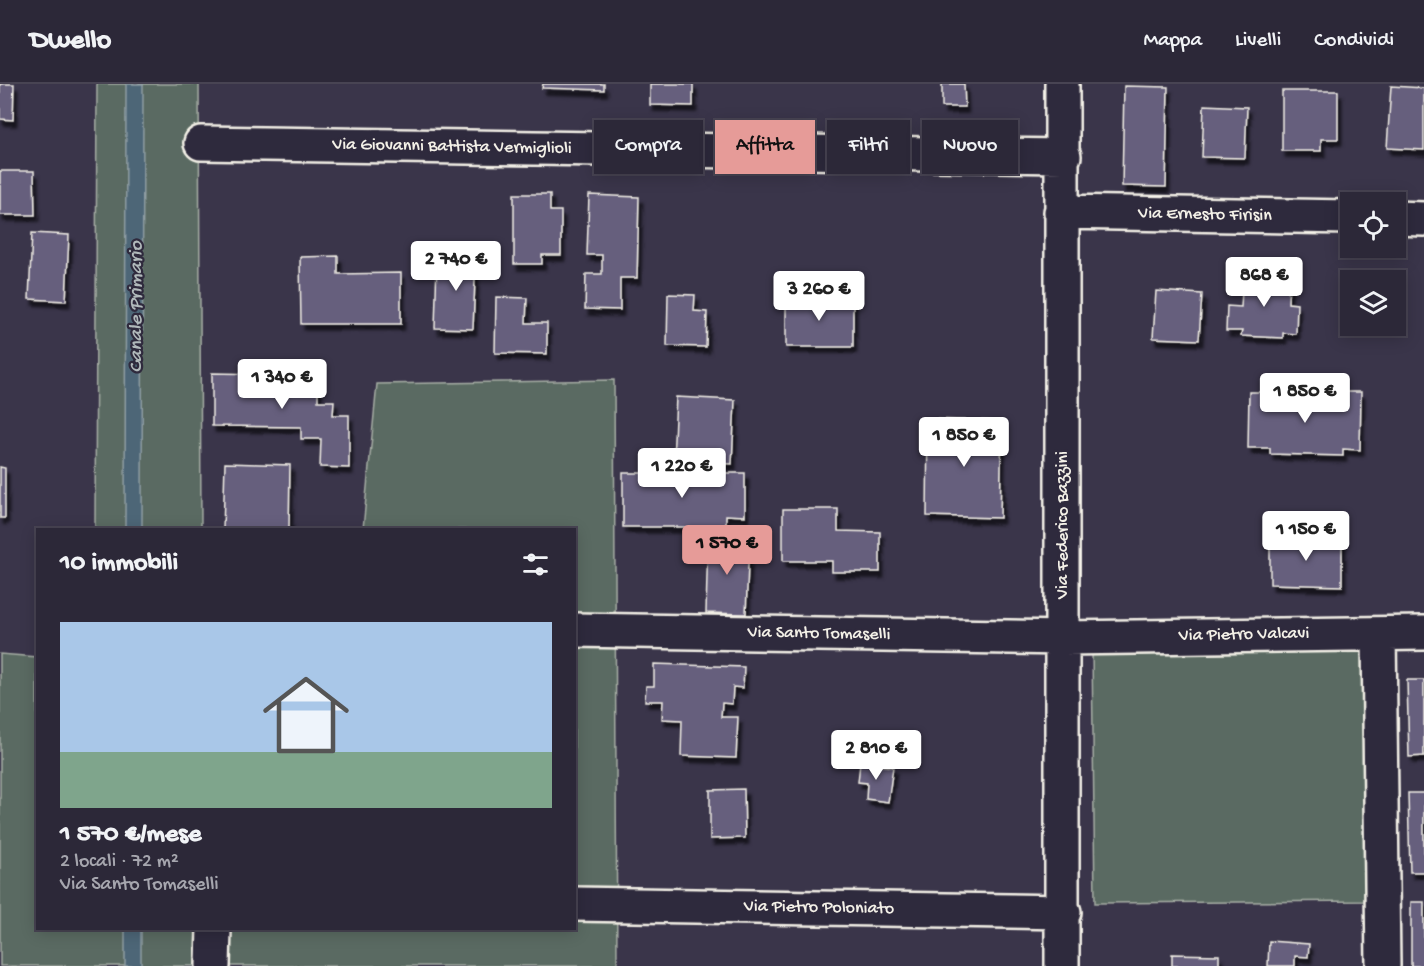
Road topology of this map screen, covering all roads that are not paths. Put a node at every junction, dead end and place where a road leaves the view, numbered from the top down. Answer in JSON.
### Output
{"nodes":[{"id":1,"x":1062,"y":84,"type":"edge"},
{"id":2,"x":201,"y":143,"type":"dead end"},
{"id":3,"x":1064,"y":156,"type":"junction"},
{"id":4,"x":1061,"y":212,"type":"junction"},
{"id":5,"x":1340,"y":217,"type":"edge"},
{"id":6,"x":1406,"y":218,"type":"edge"},
{"id":7,"x":1424,"y":219,"type":"edge"},
{"id":8,"x":576,"y":630,"type":"edge"},
{"id":9,"x":1424,"y":633,"type":"edge"},
{"id":10,"x":1379,"y":634,"type":"junction"},
{"id":11,"x":1064,"y":638,"type":"junction"},
{"id":12,"x":576,"y":904,"type":"edge"},
{"id":13,"x":1064,"y":912,"type":"junction"},
{"id":14,"x":214,"y":930,"type":"edge"},
{"id":15,"x":213,"y":966,"type":"edge"},
{"id":16,"x":1062,"y":966,"type":"edge"},
{"id":17,"x":1383,"y":966,"type":"edge"}],
"edges":[{"from":1,"to":3,"type":"street","name":"Via Federico Bazzini"},
{"from":2,"to":3,"type":"street","name":"Via Giovanni Battista Vermiglioli"},
{"from":3,"to":4,"type":"street","name":"Via Federico Bazzini"},
{"from":4,"to":5,"type":"street","name":"Via Ernesto Firisin"},
{"from":4,"to":11,"type":"street","name":"Via Federico Bazzini"},
{"from":6,"to":7,"type":"street"},
{"from":8,"to":11,"type":"street","name":"Via Santo Tomaselli"},
{"from":9,"to":10,"type":"street","name":"Via Pietro Valcavi"},
{"from":10,"to":11,"type":"street","name":"Via Pietro Valcavi"},
{"from":10,"to":17,"type":"street"},
{"from":11,"to":13,"type":"street","name":"Via Federico Bazzini"},
{"from":12,"to":13,"type":"street","name":"Via Pietro Poloniato"},
{"from":13,"to":16,"type":"street","name":"Via Federico Bazzini"},
{"from":14,"to":15,"type":"street"}]}
